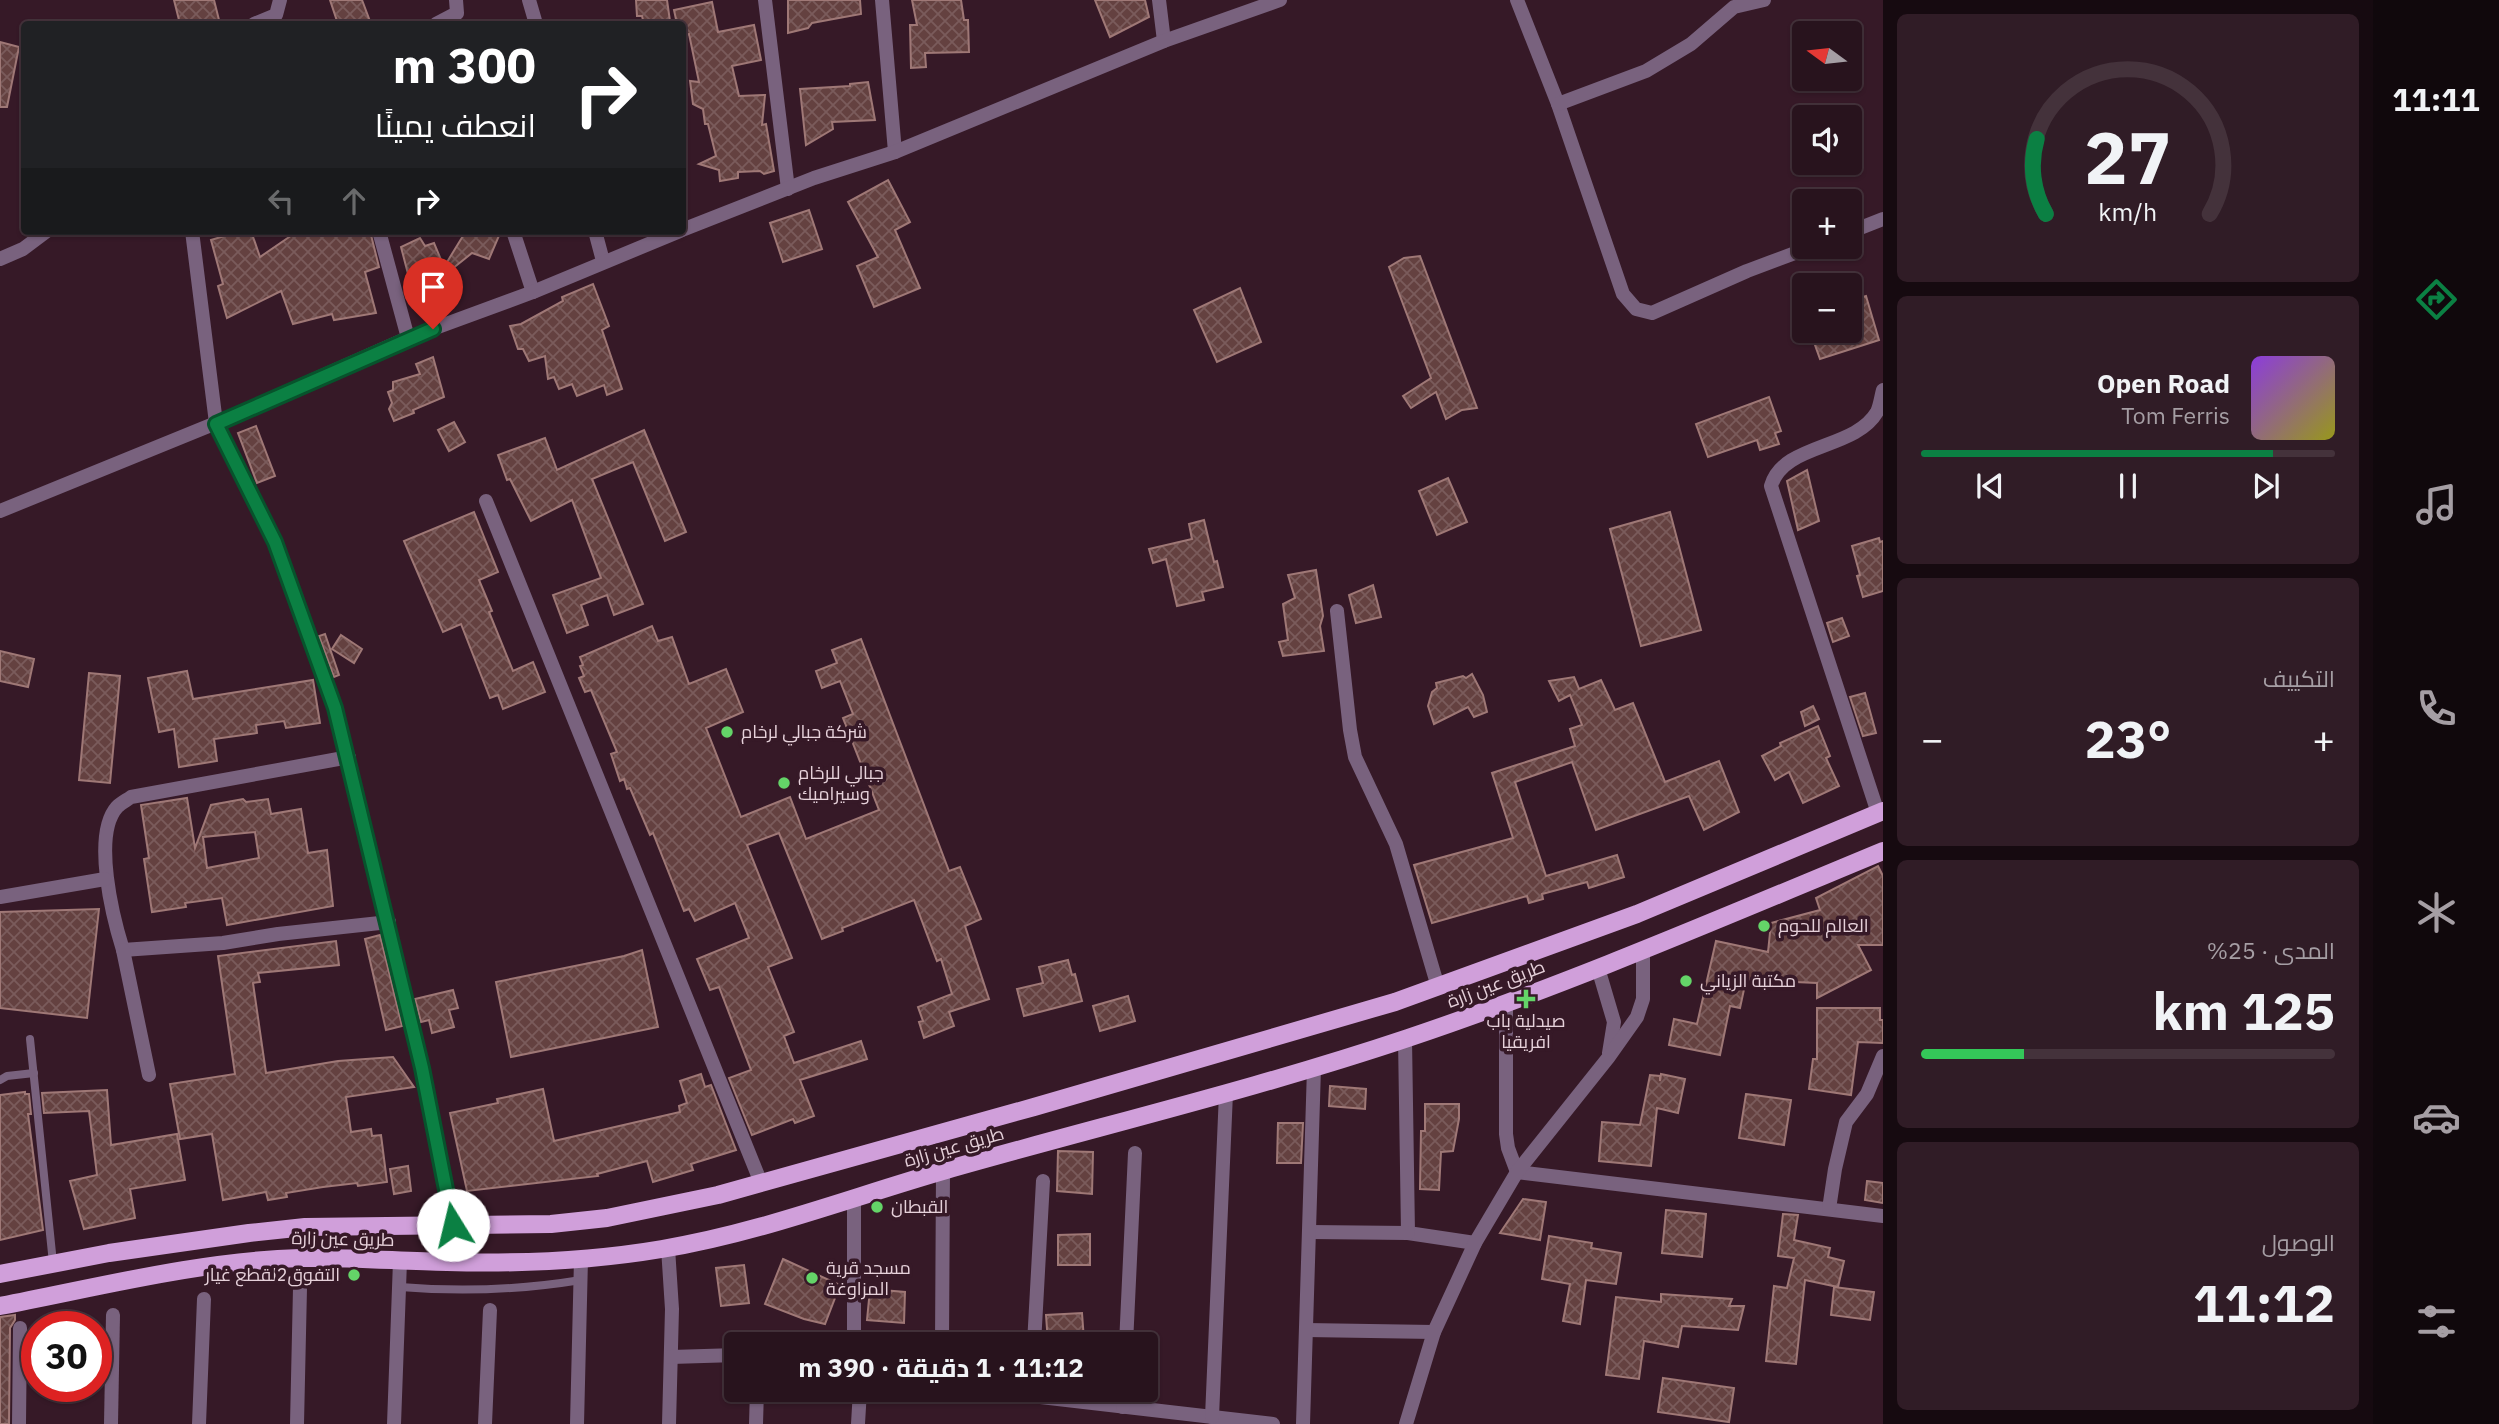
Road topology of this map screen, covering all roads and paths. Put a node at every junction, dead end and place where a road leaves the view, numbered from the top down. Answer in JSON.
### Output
{"nodes":[{"id":1,"x":280,"y":0,"type":"edge"},
{"id":2,"x":456,"y":0,"type":"edge"},
{"id":3,"x":529,"y":0,"type":"edge"},
{"id":4,"x":765,"y":0,"type":"edge"},
{"id":5,"x":881,"y":0,"type":"edge"},
{"id":6,"x":1159,"y":0,"type":"edge"},
{"id":7,"x":1280,"y":0,"type":"edge"},
{"id":8,"x":1517,"y":0,"type":"edge"},
{"id":9,"x":1764,"y":0,"type":"edge"},
{"id":10,"x":1247,"y":6,"type":"edge"},
{"id":11,"x":261,"y":21,"type":"edge"},
{"id":12,"x":442,"y":21,"type":"edge"},
{"id":13,"x":535,"y":21,"type":"edge"},
{"id":14,"x":1164,"y":41,"type":"junction"},
{"id":15,"x":1558,"y":104,"type":"junction"},
{"id":16,"x":895,"y":152,"type":"junction"},
{"id":17,"x":788,"y":189,"type":"junction"},
{"id":18,"x":1883,"y":219,"type":"edge"},
{"id":19,"x":1862,"y":227,"type":"edge"},
{"id":20,"x":686,"y":229,"type":"edge"},
{"id":21,"x":42,"y":235,"type":"edge"},
{"id":22,"x":192,"y":235,"type":"edge"},
{"id":23,"x":380,"y":235,"type":"edge"},
{"id":24,"x":514,"y":235,"type":"edge"},
{"id":25,"x":596,"y":235,"type":"edge"},
{"id":26,"x":671,"y":235,"type":"edge"},
{"id":27,"x":1792,"y":254,"type":"edge"},
{"id":28,"x":0,"y":261,"type":"edge"},
{"id":29,"x":603,"y":261,"type":"junction"},
{"id":30,"x":533,"y":292,"type":"junction"},
{"id":31,"x":408,"y":338,"type":"junction"},
{"id":32,"x":1883,"y":390,"type":"edge"},
{"id":33,"x":216,"y":424,"type":"junction"},
{"id":34,"x":486,"y":500,"type":"dead end"},
{"id":35,"x":0,"y":511,"type":"edge"},
{"id":36,"x":1337,"y":611,"type":"dead end"},
{"id":37,"x":349,"y":757,"type":"junction"},
{"id":38,"x":1880,"y":812,"type":"edge"},
{"id":39,"x":1883,"y":852,"type":"edge"},
{"id":40,"x":105,"y":879,"type":"junction"},
{"id":41,"x":0,"y":897,"type":"edge"},
{"id":42,"x":389,"y":922,"type":"junction"},
{"id":43,"x":1643,"y":949,"type":"junction"},
{"id":44,"x":123,"y":950,"type":"junction"},
{"id":45,"x":1598,"y":968,"type":"junction"},
{"id":46,"x":1438,"y":987,"type":"junction"},
{"id":47,"x":1506,"y":1003,"type":"junction"},
{"id":48,"x":1405,"y":1039,"type":"junction"},
{"id":49,"x":30,"y":1040,"type":"dead end"},
{"id":50,"x":1883,"y":1056,"type":"edge"},
{"id":51,"x":1608,"y":1058,"type":"junction"},
{"id":52,"x":1314,"y":1068,"type":"junction"},
{"id":53,"x":34,"y":1073,"type":"junction"},
{"id":54,"x":149,"y":1074,"type":"dead end"},
{"id":55,"x":2,"y":1076,"type":"edge"},
{"id":56,"x":1226,"y":1093,"type":"junction"},
{"id":57,"x":1135,"y":1153,"type":"dead end"},
{"id":58,"x":943,"y":1171,"type":"junction"},
{"id":59,"x":1517,"y":1172,"type":"junction"},
{"id":60,"x":1043,"y":1181,"type":"dead end"},
{"id":61,"x":761,"y":1184,"type":"junction"},
{"id":62,"x":854,"y":1199,"type":"junction"},
{"id":63,"x":1829,"y":1209,"type":"junction"},
{"id":64,"x":1883,"y":1216,"type":"edge"},
{"id":65,"x":453,"y":1225,"type":"junction"},
{"id":66,"x":1310,"y":1232,"type":"junction"},
{"id":67,"x":1408,"y":1233,"type":"junction"},
{"id":68,"x":1475,"y":1243,"type":"junction"},
{"id":69,"x":668,"y":1248,"type":"junction"},
{"id":70,"x":581,"y":1259,"type":"junction"},
{"id":71,"x":400,"y":1261,"type":"junction"},
{"id":72,"x":53,"y":1263,"type":"junction"},
{"id":73,"x":0,"y":1274,"type":"edge"},
{"id":74,"x":581,"y":1280,"type":"junction"},
{"id":75,"x":400,"y":1287,"type":"junction"},
{"id":76,"x":300,"y":1288,"type":"dead end"},
{"id":77,"x":204,"y":1299,"type":"dead end"},
{"id":78,"x":0,"y":1306,"type":"edge"},
{"id":79,"x":490,"y":1310,"type":"dead end"},
{"id":80,"x":113,"y":1315,"type":"dead end"},
{"id":81,"x":19,"y":1328,"type":"dead end"},
{"id":82,"x":1306,"y":1330,"type":"junction"},
{"id":83,"x":854,"y":1332,"type":"edge"},
{"id":84,"x":943,"y":1332,"type":"edge"},
{"id":85,"x":1035,"y":1332,"type":"edge"},
{"id":86,"x":1127,"y":1332,"type":"edge"},
{"id":87,"x":1434,"y":1332,"type":"junction"},
{"id":88,"x":724,"y":1355,"type":"edge"},
{"id":89,"x":671,"y":1357,"type":"junction"},
{"id":90,"x":757,"y":1402,"type":"edge"},
{"id":91,"x":859,"y":1402,"type":"edge"},
{"id":92,"x":1090,"y":1402,"type":"edge"},
{"id":93,"x":1123,"y":1402,"type":"edge"},
{"id":94,"x":1123,"y":1407,"type":"junction"},
{"id":95,"x":1212,"y":1417,"type":"junction"},
{"id":96,"x":19,"y":1424,"type":"edge"},
{"id":97,"x":111,"y":1424,"type":"edge"},
{"id":98,"x":200,"y":1424,"type":"edge"},
{"id":99,"x":297,"y":1424,"type":"edge"},
{"id":100,"x":394,"y":1424,"type":"edge"},
{"id":101,"x":485,"y":1424,"type":"edge"},
{"id":102,"x":577,"y":1424,"type":"edge"},
{"id":103,"x":669,"y":1424,"type":"edge"},
{"id":104,"x":756,"y":1424,"type":"edge"},
{"id":105,"x":858,"y":1424,"type":"edge"},
{"id":106,"x":1273,"y":1424,"type":"edge"},
{"id":107,"x":1303,"y":1424,"type":"edge"},
{"id":108,"x":1406,"y":1424,"type":"edge"}],
"edges":[{"from":1,"to":11,"type":"street"},
{"from":2,"to":12,"type":"street"},
{"from":3,"to":13,"type":"street"},
{"from":4,"to":17,"type":"street"},
{"from":5,"to":16,"type":"street"},
{"from":6,"to":14,"type":"street"},
{"from":7,"to":10,"type":"street"},
{"from":8,"to":15,"type":"street"},
{"from":9,"to":15,"type":"street"},
{"from":10,"to":14,"type":"street"},
{"from":14,"to":16,"type":"street"},
{"from":15,"to":27,"type":"street"},
{"from":16,"to":17,"type":"street"},
{"from":17,"to":20,"type":"street"},
{"from":18,"to":19,"type":"street"},
{"from":21,"to":28,"type":"street"},
{"from":22,"to":33,"type":"street"},
{"from":23,"to":31,"type":"street"},
{"from":24,"to":30,"type":"street"},
{"from":25,"to":29,"type":"street"},
{"from":26,"to":29,"type":"street"},
{"from":29,"to":30,"type":"street"},
{"from":30,"to":31,"type":"street"},
{"from":31,"to":33,"type":"street"},
{"from":32,"to":38,"type":"street"},
{"from":33,"to":35,"type":"street"},
{"from":33,"to":37,"type":"street"},
{"from":34,"to":61,"type":"street"},
{"from":36,"to":46,"type":"street"},
{"from":37,"to":40,"type":"street"},
{"from":37,"to":42,"type":"street"},
{"from":38,"to":46,"type":"main road","name":"طريق عين زارة"},
{"from":39,"to":43,"type":"main road","name":"طريق عين زارة"},
{"from":40,"to":41,"type":"street"},
{"from":40,"to":44,"type":"street"},
{"from":42,"to":44,"type":"street"},
{"from":42,"to":65,"type":"street"},
{"from":43,"to":45,"type":"main road","name":"طريق عين زارة"},
{"from":43,"to":51,"type":"street"},
{"from":44,"to":54,"type":"street"},
{"from":45,"to":47,"type":"main road","name":"طريق عين زارة"},
{"from":45,"to":51,"type":"street"},
{"from":46,"to":61,"type":"main road","name":"طريق عين زارة"},
{"from":47,"to":48,"type":"main road","name":"طريق عين زارة"},
{"from":47,"to":59,"type":"street"},
{"from":48,"to":52,"type":"main road","name":"طريق عين زارة"},
{"from":48,"to":67,"type":"street"},
{"from":49,"to":53,"type":"lane"},
{"from":50,"to":63,"type":"street"},
{"from":51,"to":59,"type":"street"},
{"from":52,"to":56,"type":"main road","name":"طريق عين زارة"},
{"from":52,"to":66,"type":"street"},
{"from":53,"to":55,"type":"lane"},
{"from":53,"to":72,"type":"lane"},
{"from":56,"to":58,"type":"main road","name":"طريق عين زارة"},
{"from":56,"to":95,"type":"street"},
{"from":57,"to":86,"type":"street"},
{"from":58,"to":62,"type":"main road","name":"طريق عين زارة"},
{"from":58,"to":84,"type":"street"},
{"from":59,"to":63,"type":"street"},
{"from":59,"to":68,"type":"street"},
{"from":60,"to":85,"type":"street"},
{"from":61,"to":65,"type":"main road","name":"طريق عين زارة"},
{"from":62,"to":69,"type":"main road","name":"طريق عين زارة"},
{"from":62,"to":83,"type":"street"},
{"from":63,"to":64,"type":"street"},
{"from":65,"to":72,"type":"main road","name":"طريق عين زارة"},
{"from":66,"to":67,"type":"street"},
{"from":66,"to":82,"type":"street"},
{"from":67,"to":68,"type":"street"},
{"from":68,"to":87,"type":"street"},
{"from":69,"to":70,"type":"main road","name":"طريق عين زارة"},
{"from":69,"to":89,"type":"street"},
{"from":70,"to":71,"type":"main road","name":"طريق عين زارة"},
{"from":70,"to":74,"type":"street"},
{"from":71,"to":75,"type":"street"},
{"from":71,"to":78,"type":"main road","name":"طريق عين زارة"},
{"from":72,"to":73,"type":"main road","name":"طريق عين زارة"},
{"from":74,"to":75,"type":"lane"},
{"from":74,"to":102,"type":"street"},
{"from":75,"to":100,"type":"street"},
{"from":76,"to":99,"type":"street"},
{"from":77,"to":98,"type":"street"},
{"from":79,"to":101,"type":"street"},
{"from":80,"to":97,"type":"street"},
{"from":81,"to":96,"type":"street"},
{"from":82,"to":87,"type":"street"},
{"from":82,"to":107,"type":"street"},
{"from":87,"to":108,"type":"street"},
{"from":88,"to":89,"type":"street"},
{"from":89,"to":103,"type":"street"},
{"from":90,"to":104,"type":"street"},
{"from":91,"to":105,"type":"street"},
{"from":92,"to":94,"type":"street"},
{"from":93,"to":94,"type":"street"},
{"from":94,"to":95,"type":"street"},
{"from":95,"to":106,"type":"street"}]}
